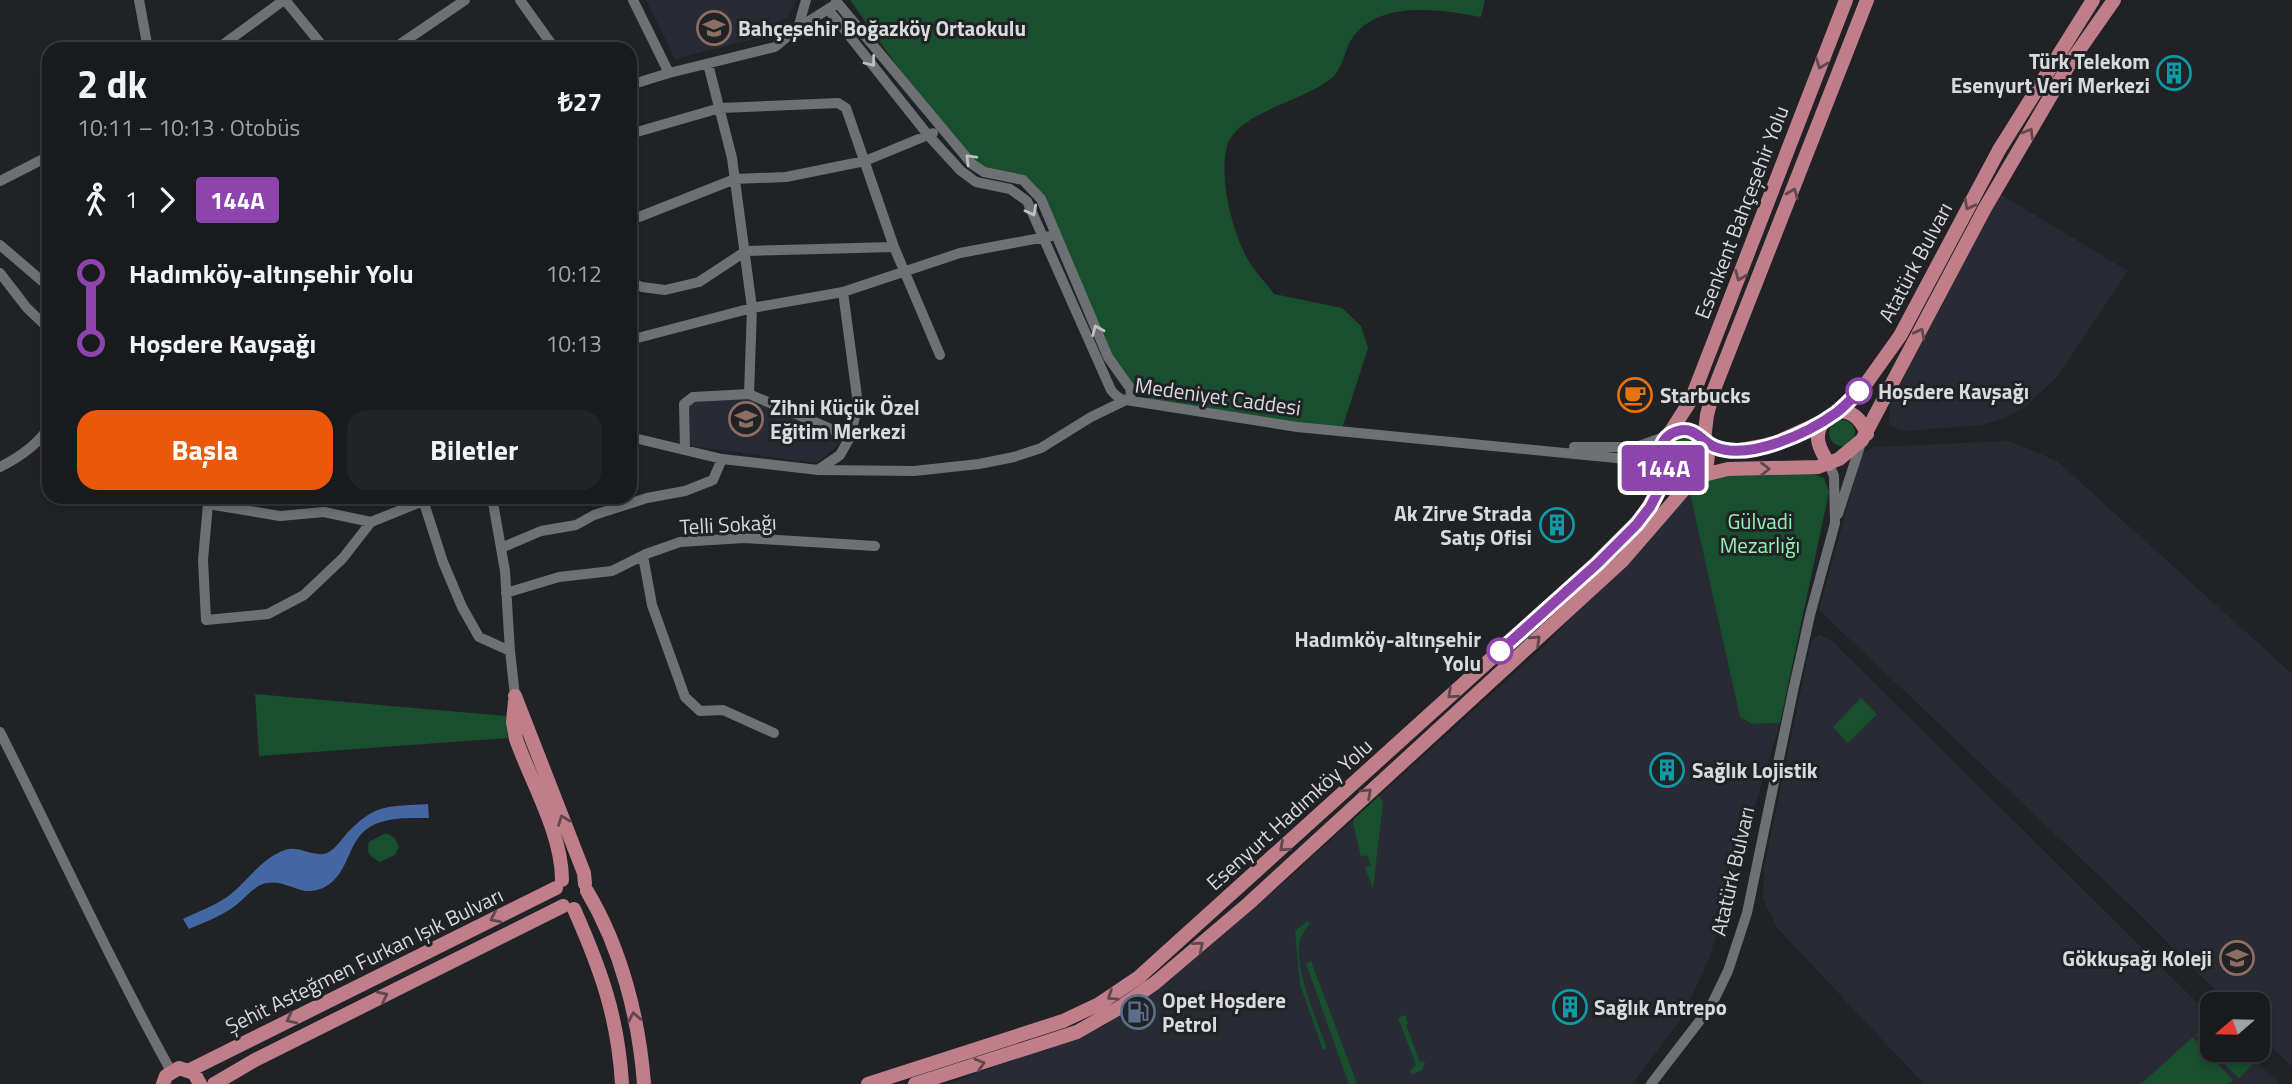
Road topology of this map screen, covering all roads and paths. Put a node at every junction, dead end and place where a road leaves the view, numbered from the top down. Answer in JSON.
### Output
{"nodes":[{"id":1,"x":139,"y":0,"type":"edge"},
{"id":2,"x":285,"y":0,"type":"edge"},
{"id":3,"x":465,"y":0,"type":"edge"},
{"id":4,"x":520,"y":0,"type":"edge"},
{"id":5,"x":633,"y":0,"type":"edge"},
{"id":6,"x":806,"y":0,"type":"edge"},
{"id":7,"x":1846,"y":0,"type":"edge"},
{"id":8,"x":1867,"y":0,"type":"edge"},
{"id":9,"x":2093,"y":0,"type":"edge"},
{"id":10,"x":2114,"y":0,"type":"edge"},
{"id":11,"x":831,"y":5,"type":"edge"},
{"id":12,"x":798,"y":28,"type":"junction"},
{"id":13,"x":147,"y":42,"type":"edge"},
{"id":14,"x":227,"y":42,"type":"edge"},
{"id":15,"x":319,"y":42,"type":"edge"},
{"id":16,"x":403,"y":42,"type":"edge"},
{"id":17,"x":551,"y":42,"type":"edge"},
{"id":18,"x":708,"y":64,"type":"junction"},
{"id":19,"x":669,"y":73,"type":"junction"},
{"id":20,"x":637,"y":83,"type":"edge"},
{"id":21,"x":720,"y":108,"type":"junction"},
{"id":22,"x":942,"y":129,"type":"junction"},
{"id":23,"x":637,"y":132,"type":"edge"},
{"id":24,"x":928,"y":135,"type":"junction"},
{"id":25,"x":42,"y":160,"type":"edge"},
{"id":26,"x":865,"y":160,"type":"junction"},
{"id":27,"x":736,"y":179,"type":"junction"},
{"id":28,"x":0,"y":181,"type":"edge"},
{"id":29,"x":637,"y":216,"type":"edge"},
{"id":30,"x":1058,"y":235,"type":"junction"},
{"id":31,"x":1045,"y":238,"type":"junction"},
{"id":32,"x":0,"y":247,"type":"edge"},
{"id":33,"x":894,"y":247,"type":"junction"},
{"id":34,"x":746,"y":251,"type":"junction"},
{"id":35,"x":0,"y":273,"type":"edge"},
{"id":36,"x":904,"y":273,"type":"junction"},
{"id":37,"x":42,"y":281,"type":"edge"},
{"id":38,"x":637,"y":285,"type":"edge"},
{"id":39,"x":843,"y":292,"type":"junction"},
{"id":40,"x":752,"y":308,"type":"junction"},
{"id":41,"x":42,"y":322,"type":"edge"},
{"id":42,"x":637,"y":338,"type":"edge"},
{"id":43,"x":940,"y":355,"type":"dead end"},
{"id":44,"x":749,"y":394,"type":"junction"},
{"id":45,"x":1126,"y":400,"type":"junction"},
{"id":46,"x":1839,"y":411,"type":"junction"},
{"id":47,"x":1824,"y":421,"type":"junction"},
{"id":48,"x":1668,"y":436,"type":"junction"},
{"id":49,"x":1865,"y":437,"type":"junction"},
{"id":50,"x":42,"y":438,"type":"edge"},
{"id":51,"x":850,"y":438,"type":"junction"},
{"id":52,"x":637,"y":439,"type":"edge"},
{"id":53,"x":1704,"y":440,"type":"junction"},
{"id":54,"x":1501,"y":446,"type":"junction"},
{"id":55,"x":685,"y":449,"type":"junction"},
{"id":56,"x":722,"y":459,"type":"junction"},
{"id":57,"x":1829,"y":464,"type":"junction"},
{"id":58,"x":0,"y":467,"type":"edge"},
{"id":59,"x":1664,"y":469,"type":"junction"},
{"id":60,"x":818,"y":470,"type":"junction"},
{"id":61,"x":1698,"y":475,"type":"junction"},
{"id":62,"x":637,"y":501,"type":"edge"},
{"id":63,"x":204,"y":504,"type":"edge"},
{"id":64,"x":223,"y":504,"type":"edge"},
{"id":65,"x":416,"y":504,"type":"edge"},
{"id":66,"x":429,"y":504,"type":"edge"},
{"id":67,"x":493,"y":504,"type":"edge"},
{"id":68,"x":628,"y":504,"type":"edge"},
{"id":69,"x":371,"y":522,"type":"junction"},
{"id":70,"x":1835,"y":523,"type":"junction"},
{"id":71,"x":875,"y":546,"type":"dead end"},
{"id":72,"x":501,"y":548,"type":"junction"},
{"id":73,"x":643,"y":556,"type":"junction"},
{"id":74,"x":506,"y":593,"type":"junction"},
{"id":75,"x":510,"y":651,"type":"junction"},
{"id":76,"x":515,"y":696,"type":"junction"},
{"id":77,"x":0,"y":732,"type":"edge"},
{"id":78,"x":774,"y":733,"type":"dead end"},
{"id":79,"x":559,"y":884,"type":"junction"},
{"id":80,"x":586,"y":888,"type":"junction"},
{"id":81,"x":568,"y":907,"type":"junction"},
{"id":82,"x":1168,"y":963,"type":"junction"},
{"id":83,"x":190,"y":1070,"type":"junction"},
{"id":84,"x":167,"y":1078,"type":"edge"},
{"id":85,"x":200,"y":1084,"type":"edge"},
{"id":86,"x":214,"y":1084,"type":"edge"},
{"id":87,"x":622,"y":1084,"type":"edge"},
{"id":88,"x":644,"y":1084,"type":"edge"},
{"id":89,"x":868,"y":1084,"type":"edge"},
{"id":90,"x":915,"y":1084,"type":"edge"},
{"id":91,"x":1651,"y":1084,"type":"edge"}],
"edges":[{"from":1,"to":13,"type":"street"},
{"from":2,"to":14,"type":"street"},
{"from":2,"to":15,"type":"street"},
{"from":3,"to":16,"type":"street"},
{"from":4,"to":17,"type":"street"},
{"from":5,"to":19,"type":"street"},
{"from":6,"to":11,"type":"street"},
{"from":6,"to":12,"type":"street"},
{"from":7,"to":48,"type":"main road","name":"Esenkent Bahçeşehir Yolu","one_way":true},
{"from":53,"to":8,"type":"main road","name":"Esenkent Bahçeşehir Yolu","one_way":true},
{"from":9,"to":46,"type":"main road","name":"Atatürk Bulvarı","one_way":true},
{"from":49,"to":10,"type":"main road","name":"Atatürk Bulvarı","one_way":true},
{"from":11,"to":12,"type":"street"},
{"from":11,"to":22,"type":"street"},
{"from":11,"to":24,"type":"street","one_way":true},
{"from":12,"to":18,"type":"street"},
{"from":18,"to":19,"type":"street"},
{"from":18,"to":21,"type":"street"},
{"from":19,"to":20,"type":"street"},
{"from":21,"to":23,"type":"street"},
{"from":21,"to":26,"type":"street"},
{"from":21,"to":27,"type":"street"},
{"from":22,"to":24,"type":"street"},
{"from":30,"to":22,"type":"street","one_way":true},
{"from":24,"to":26,"type":"street"},
{"from":24,"to":31,"type":"street","one_way":true},
{"from":25,"to":28,"type":"street"},
{"from":26,"to":27,"type":"street"},
{"from":26,"to":33,"type":"street"},
{"from":27,"to":29,"type":"street"},
{"from":27,"to":34,"type":"street"},
{"from":30,"to":31,"type":"street"},
{"from":45,"to":30,"type":"street","one_way":true},
{"from":31,"to":36,"type":"street"},
{"from":31,"to":45,"type":"street"},
{"from":32,"to":37,"type":"street"},
{"from":33,"to":34,"type":"street"},
{"from":33,"to":36,"type":"street"},
{"from":34,"to":38,"type":"street"},
{"from":34,"to":40,"type":"street"},
{"from":35,"to":41,"type":"street"},
{"from":36,"to":39,"type":"street"},
{"from":36,"to":43,"type":"street"},
{"from":39,"to":40,"type":"street"},
{"from":39,"to":51,"type":"street"},
{"from":40,"to":42,"type":"street"},
{"from":40,"to":44,"type":"street"},
{"from":44,"to":51,"type":"street"},
{"from":44,"to":55,"type":"street"},
{"from":45,"to":54,"type":"street","name":"Medeniyet Caddesi"},
{"from":45,"to":60,"type":"street","name":"Medeniyet Caddesi"},
{"from":46,"to":47,"type":"main road","name":"Atatürk Bulvarı"},
{"from":46,"to":49,"type":"main road"},
{"from":47,"to":53,"type":"main road","name":"Atatürk Bulvarı"},
{"from":47,"to":57,"type":"main road"},
{"from":48,"to":53,"type":"main road"},
{"from":48,"to":54,"type":"street"},
{"from":48,"to":59,"type":"main road"},
{"from":49,"to":57,"type":"main road","name":"Atatürk Bulvarı"},
{"from":49,"to":70,"type":"street","name":"Atatürk Bulvarı"},
{"from":50,"to":58,"type":"street"},
{"from":51,"to":60,"type":"street"},
{"from":52,"to":55,"type":"street","name":"Medeniyet Caddesi"},
{"from":53,"to":61,"type":"main road"},
{"from":54,"to":59,"type":"street"},
{"from":55,"to":56,"type":"street","name":"Medeniyet Caddesi"},
{"from":56,"to":60,"type":"street","name":"Medeniyet Caddesi"},
{"from":56,"to":62,"type":"street"},
{"from":61,"to":57,"type":"main road","name":"Atatürk Bulvarı","one_way":true},
{"from":57,"to":70,"type":"street","name":"Atatürk Bulvarı"},
{"from":59,"to":61,"type":"main road"},
{"from":59,"to":82,"type":"main road","name":"Esenyurt Hadımköy Yolu","one_way":true},
{"from":82,"to":61,"type":"main road","name":"Esenyurt Hadımköy Yolu","one_way":true},
{"from":63,"to":69,"type":"street"},
{"from":64,"to":69,"type":"street"},
{"from":65,"to":69,"type":"street"},
{"from":66,"to":75,"type":"street"},
{"from":67,"to":72,"type":"street"},
{"from":68,"to":72,"type":"street"},
{"from":70,"to":91,"type":"street","name":"Atatürk Bulvarı"},
{"from":71,"to":73,"type":"street","name":"Telli Sokağı"},
{"from":72,"to":74,"type":"street"},
{"from":73,"to":74,"type":"street","name":"Telli Sokağı"},
{"from":73,"to":78,"type":"street"},
{"from":74,"to":75,"type":"street"},
{"from":75,"to":76,"type":"street"},
{"from":76,"to":79,"type":"main road"},
{"from":80,"to":76,"type":"main road","one_way":true},
{"from":77,"to":84,"type":"street"},
{"from":79,"to":80,"type":"main road"},
{"from":79,"to":81,"type":"main road"},
{"from":79,"to":83,"type":"main road","name":"Şehit Asteğmen Furkan Işık Bulvarı","one_way":true},
{"from":80,"to":81,"type":"main road"},
{"from":88,"to":80,"type":"main road","one_way":true},
{"from":86,"to":81,"type":"main road","name":"Şehit Asteğmen Furkan Işık Bulvarı","one_way":true},
{"from":81,"to":87,"type":"main road"},
{"from":82,"to":89,"type":"main road","name":"Esenyurt Hadımköy Yolu","one_way":true},
{"from":90,"to":82,"type":"main road","name":"Esenyurt Hadımköy Yolu","one_way":true},
{"from":83,"to":84,"type":"main road"},
{"from":83,"to":85,"type":"main road"}]}
